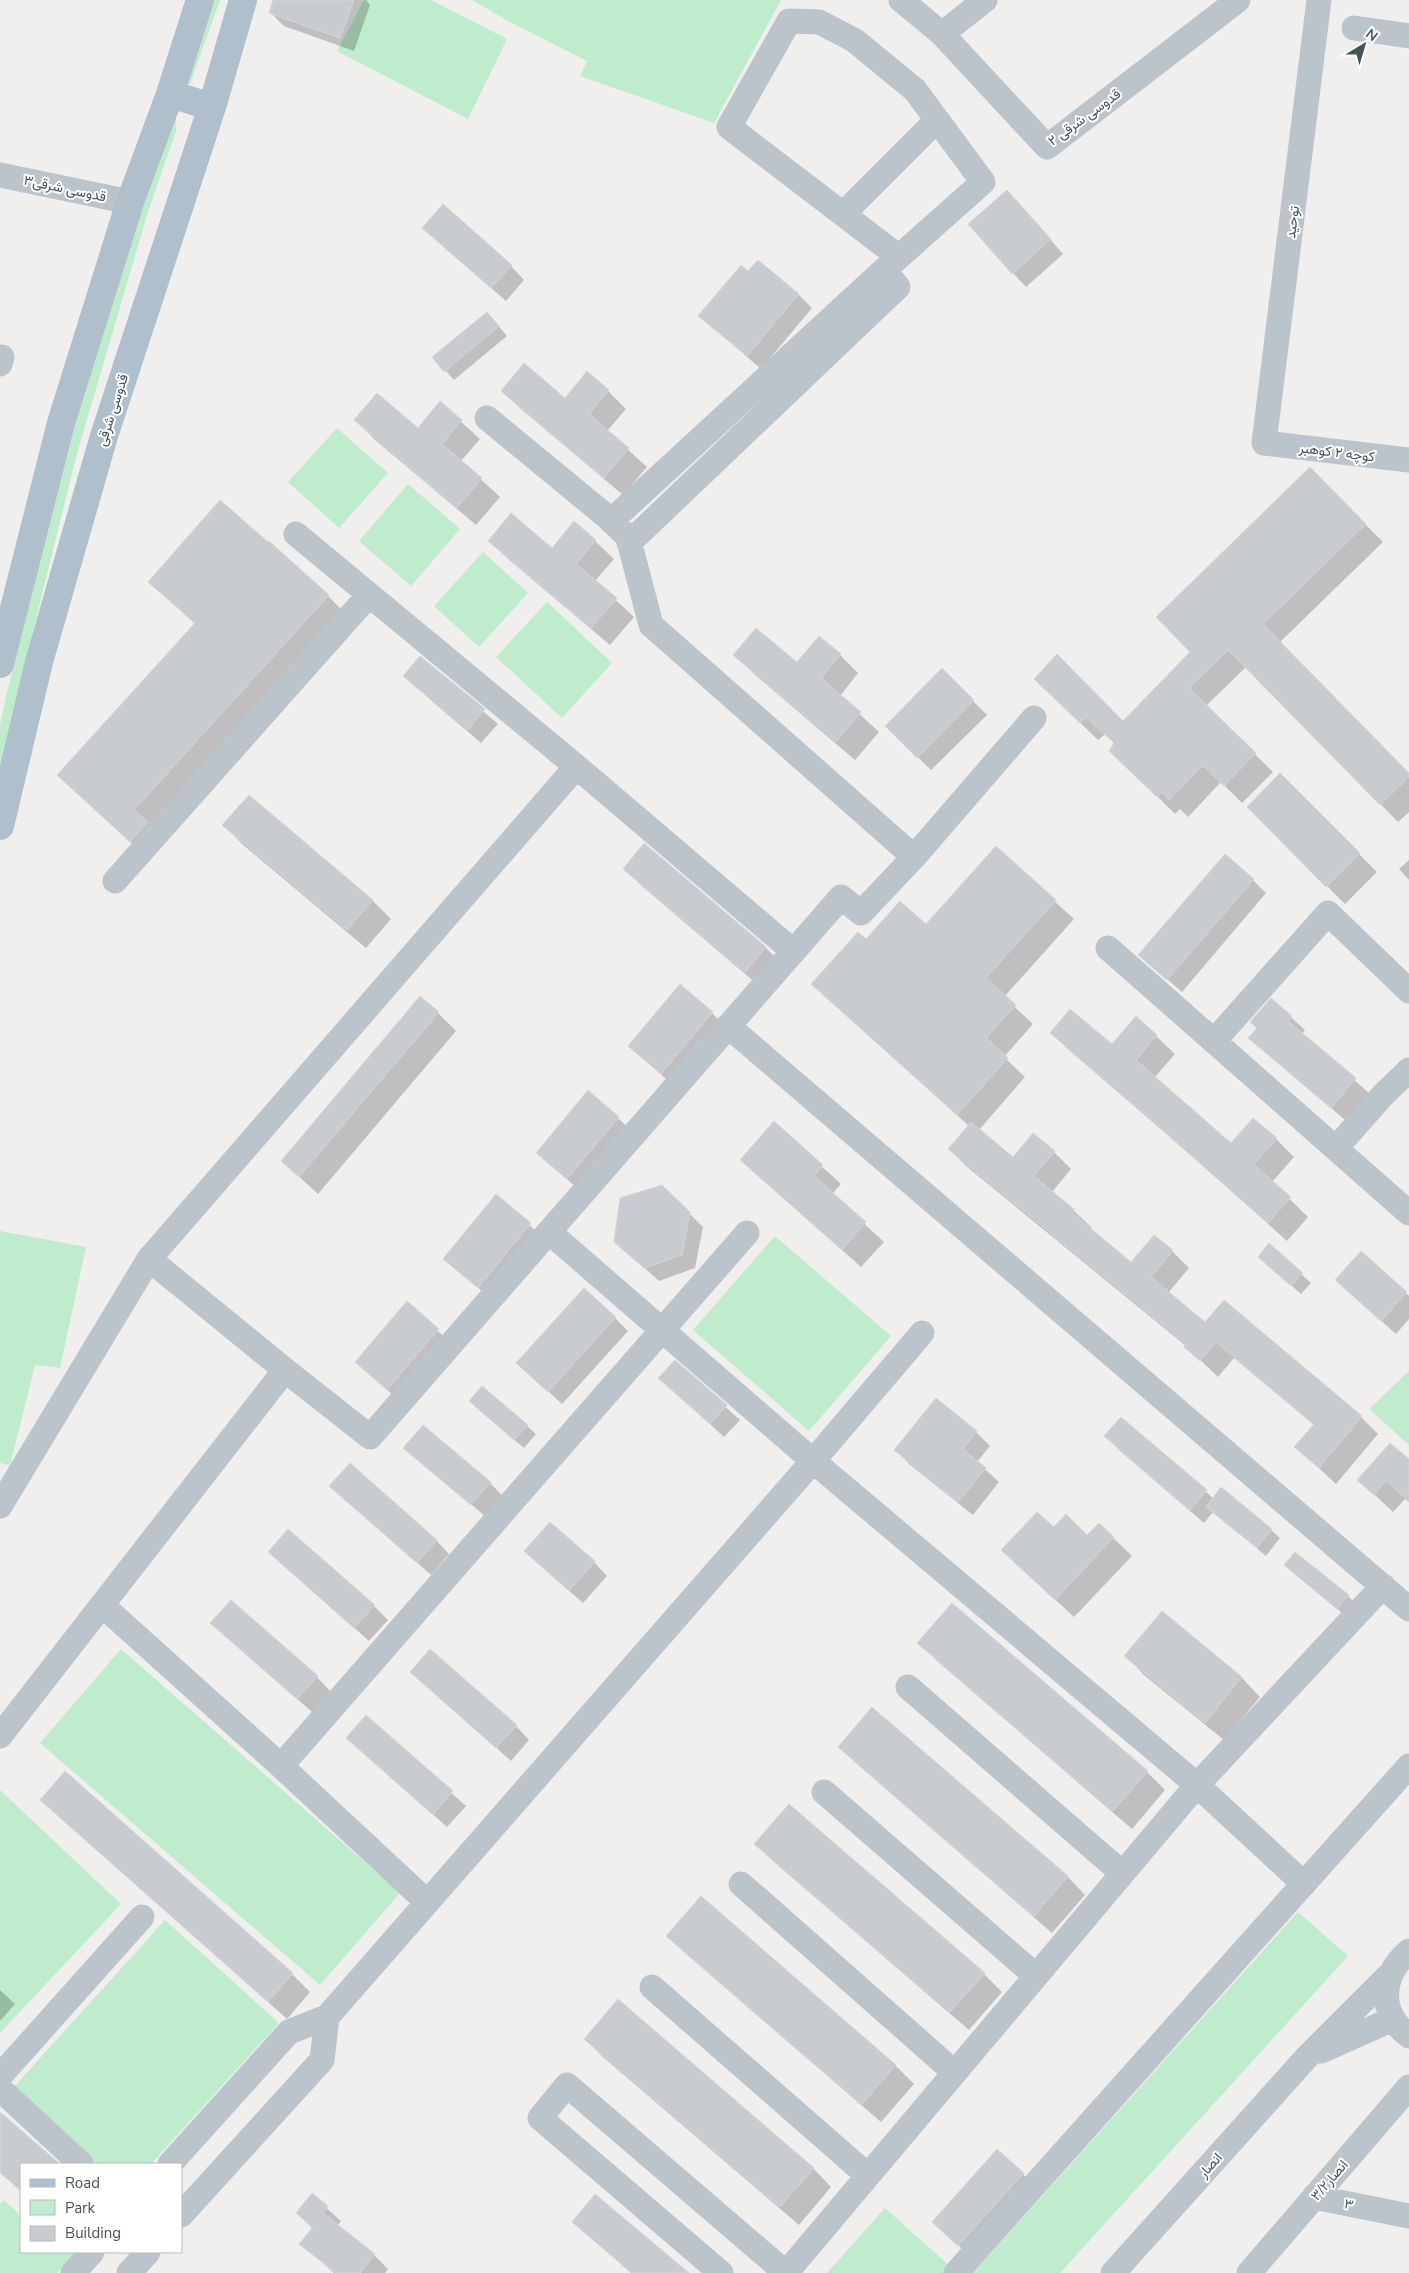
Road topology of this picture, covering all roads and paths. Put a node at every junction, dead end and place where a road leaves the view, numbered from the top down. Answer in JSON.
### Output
{"nodes":[{"id":1,"x":200,"y":0,"type":"edge"},
{"id":2,"x":243,"y":0,"type":"edge"},
{"id":3,"x":901,"y":0,"type":"edge"},
{"id":4,"x":985,"y":0,"type":"edge"},
{"id":5,"x":1238,"y":0,"type":"edge"},
{"id":6,"x":1319,"y":0,"type":"edge"},
{"id":7,"x":1354,"y":28,"type":"dead end"},
{"id":8,"x":942,"y":34,"type":"junction"},
{"id":9,"x":1409,"y":36,"type":"edge"},
{"id":10,"x":170,"y":94,"type":"junction"},
{"id":11,"x":212,"y":107,"type":"junction"},
{"id":12,"x":937,"y":120,"type":"junction"},
{"id":13,"x":0,"y":174,"type":"edge"},
{"id":14,"x":130,"y":202,"type":"junction"},
{"id":15,"x":843,"y":214,"type":"junction"},
{"id":16,"x":891,"y":264,"type":"junction"},
{"id":17,"x":487,"y":418,"type":"dead end"},
{"id":18,"x":1264,"y":443,"type":"joint"},
{"id":19,"x":1409,"y":460,"type":"edge"},
{"id":20,"x":611,"y":521,"type":"junction"},
{"id":21,"x":296,"y":534,"type":"dead end"},
{"id":22,"x":629,"y":543,"type":"junction"},
{"id":23,"x":369,"y":595,"type":"junction"},
{"id":24,"x":0,"y":664,"type":"edge"},
{"id":25,"x":1034,"y":718,"type":"dead end"},
{"id":26,"x":576,"y":767,"type":"junction"},
{"id":27,"x":0,"y":826,"type":"edge"},
{"id":28,"x":914,"y":857,"type":"junction"},
{"id":29,"x":115,"y":881,"type":"dead end"},
{"id":30,"x":1108,"y":948,"type":"dead end"},
{"id":31,"x":794,"y":951,"type":"junction"},
{"id":32,"x":1409,"y":990,"type":"edge"},
{"id":33,"x":728,"y":1026,"type":"junction"},
{"id":34,"x":1214,"y":1041,"type":"junction"},
{"id":35,"x":1409,"y":1070,"type":"edge"},
{"id":36,"x":1383,"y":1095,"type":"junction"},
{"id":37,"x":1409,"y":1096,"type":"edge"},
{"id":38,"x":1336,"y":1148,"type":"junction"},
{"id":39,"x":1409,"y":1213,"type":"edge"},
{"id":40,"x":549,"y":1232,"type":"junction"},
{"id":41,"x":748,"y":1233,"type":"dead end"},
{"id":42,"x":149,"y":1259,"type":"junction"},
{"id":43,"x":663,"y":1330,"type":"junction"},
{"id":44,"x":922,"y":1333,"type":"dead end"},
{"id":45,"x":285,"y":1370,"type":"junction"},
{"id":46,"x":813,"y":1461,"type":"junction"},
{"id":47,"x":0,"y":1506,"type":"edge"},
{"id":48,"x":1383,"y":1586,"type":"junction"},
{"id":49,"x":102,"y":1605,"type":"junction"},
{"id":50,"x":1409,"y":1609,"type":"edge"},
{"id":51,"x":908,"y":1687,"type":"dead end"},
{"id":52,"x":0,"y":1736,"type":"edge"},
{"id":53,"x":281,"y":1766,"type":"junction"},
{"id":54,"x":1409,"y":1766,"type":"edge"},
{"id":55,"x":1197,"y":1785,"type":"junction"},
{"id":56,"x":824,"y":1792,"type":"dead end"},
{"id":57,"x":1122,"y":1873,"type":"junction"},
{"id":58,"x":741,"y":1884,"type":"dead end"},
{"id":59,"x":1304,"y":1884,"type":"junction"},
{"id":60,"x":427,"y":1902,"type":"junction"},
{"id":61,"x":142,"y":1917,"type":"dead end"},
{"id":62,"x":1409,"y":1950,"type":"edge"},
{"id":63,"x":1389,"y":1975,"type":"junction"},
{"id":64,"x":1036,"y":1976,"type":"junction"},
{"id":65,"x":652,"y":1987,"type":"dead end"},
{"id":66,"x":327,"y":2017,"type":"junction"},
{"id":67,"x":1401,"y":2027,"type":"edge"},
{"id":68,"x":1307,"y":2057,"type":"junction"},
{"id":69,"x":954,"y":2072,"type":"junction"},
{"id":70,"x":0,"y":2076,"type":"edge"},
{"id":71,"x":1409,"y":2087,"type":"edge"},
{"id":72,"x":0,"y":2089,"type":"edge"},
{"id":73,"x":80,"y":2163,"type":"edge"},
{"id":74,"x":171,"y":2163,"type":"edge"},
{"id":75,"x":867,"y":2175,"type":"junction"},
{"id":76,"x":1314,"y":2197,"type":"junction"},
{"id":77,"x":182,"y":2214,"type":"edge"},
{"id":78,"x":1409,"y":2216,"type":"edge"},
{"id":79,"x":91,"y":2253,"type":"edge"},
{"id":80,"x":147,"y":2253,"type":"edge"},
{"id":81,"x":73,"y":2273,"type":"edge"},
{"id":82,"x":129,"y":2273,"type":"edge"},
{"id":83,"x":721,"y":2273,"type":"edge"},
{"id":84,"x":786,"y":2273,"type":"edge"},
{"id":85,"x":956,"y":2273,"type":"edge"},
{"id":86,"x":1113,"y":2273,"type":"edge"},
{"id":87,"x":1249,"y":2273,"type":"edge"}],
"edges":[{"from":1,"to":10,"type":"main road"},
{"from":2,"to":11,"type":"main road","name":"قدوسی شرقی"},
{"from":3,"to":8,"type":"street","name":"قدوسی شرقی ۲"},
{"from":4,"to":8,"type":"street"},
{"from":5,"to":8,"type":"street","name":"قدوسی شرقی ۲"},
{"from":6,"to":18,"type":"street","name":"توحید"},
{"from":7,"to":9,"type":"street"},
{"from":10,"to":11,"type":"main road"},
{"from":10,"to":14,"type":"main road"},
{"from":11,"to":27,"type":"main road","name":"قدوسی شرقی"},
{"from":12,"to":15,"type":"street"},
{"from":12,"to":15,"type":"street"},
{"from":12,"to":16,"type":"street"},
{"from":13,"to":14,"type":"street","name":"قدوسی شرقی۳"},
{"from":14,"to":24,"type":"main road"},
{"from":15,"to":16,"type":"street"},
{"from":16,"to":20,"type":"street"},
{"from":16,"to":22,"type":"street"},
{"from":17,"to":20,"type":"street"},
{"from":18,"to":19,"type":"street","name":"کوچه ۲ کوهبر"},
{"from":20,"to":22,"type":"street"},
{"from":21,"to":23,"type":"street"},
{"from":22,"to":28,"type":"street"},
{"from":23,"to":26,"type":"street"},
{"from":23,"to":29,"type":"street"},
{"from":25,"to":28,"type":"street"},
{"from":26,"to":31,"type":"street"},
{"from":26,"to":42,"type":"street"},
{"from":28,"to":31,"type":"street"},
{"from":30,"to":34,"type":"street"},
{"from":31,"to":33,"type":"street"},
{"from":32,"to":34,"type":"street"},
{"from":33,"to":40,"type":"street"},
{"from":33,"to":48,"type":"street"},
{"from":34,"to":38,"type":"street"},
{"from":35,"to":36,"type":"street"},
{"from":36,"to":37,"type":"street"},
{"from":36,"to":38,"type":"street"},
{"from":38,"to":39,"type":"street"},
{"from":40,"to":43,"type":"street"},
{"from":40,"to":45,"type":"street"},
{"from":41,"to":43,"type":"street"},
{"from":42,"to":45,"type":"street"},
{"from":42,"to":47,"type":"street"},
{"from":43,"to":46,"type":"street"},
{"from":43,"to":53,"type":"street"},
{"from":44,"to":46,"type":"street"},
{"from":45,"to":49,"type":"street"},
{"from":46,"to":55,"type":"street"},
{"from":46,"to":60,"type":"street"},
{"from":48,"to":50,"type":"street"},
{"from":48,"to":55,"type":"street"},
{"from":49,"to":52,"type":"street"},
{"from":49,"to":53,"type":"street"},
{"from":51,"to":57,"type":"street"},
{"from":53,"to":60,"type":"street"},
{"from":54,"to":59,"type":"street"},
{"from":55,"to":57,"type":"street"},
{"from":55,"to":59,"type":"street"},
{"from":56,"to":64,"type":"street"},
{"from":57,"to":64,"type":"street"},
{"from":58,"to":69,"type":"street"},
{"from":59,"to":85,"type":"street"},
{"from":60,"to":66,"type":"street"},
{"from":61,"to":70,"type":"street"},
{"from":62,"to":63,"type":"street","name":"انصار"},
{"from":63,"to":67,"type":"street"},
{"from":63,"to":68,"type":"street","name":"انصار"},
{"from":64,"to":69,"type":"street"},
{"from":65,"to":75,"type":"street"},
{"from":66,"to":74,"type":"street"},
{"from":66,"to":77,"type":"street"},
{"from":67,"to":68,"type":"street","name":"انصار"},
{"from":68,"to":86,"type":"street","name":"انصار"},
{"from":69,"to":75,"type":"street"},
{"from":71,"to":76,"type":"street","name":"انصار۳/۲"},
{"from":72,"to":73,"type":"street"},
{"from":75,"to":84,"type":"street"},
{"from":76,"to":78,"type":"street","name":"۳"},
{"from":76,"to":87,"type":"street","name":"انصار۳/۲"},
{"from":79,"to":81,"type":"street"},
{"from":80,"to":82,"type":"street"},
{"from":83,"to":84,"type":"street"}]}
